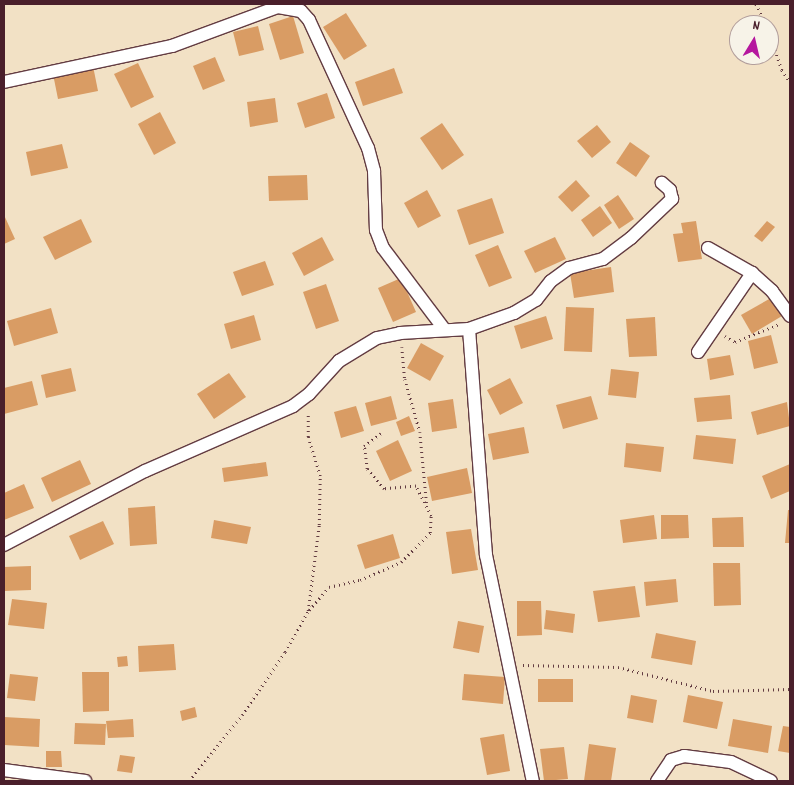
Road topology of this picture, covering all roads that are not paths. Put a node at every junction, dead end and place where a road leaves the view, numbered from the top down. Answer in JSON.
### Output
{"nodes":[{"id":1,"x":4,"y":82,"type":"edge"},
{"id":2,"x":662,"y":183,"type":"dead end"},
{"id":3,"x":708,"y":248,"type":"dead end"},
{"id":4,"x":752,"y":274,"type":"junction"},
{"id":5,"x":787,"y":318,"type":"edge"},
{"id":6,"x":444,"y":329,"type":"junction"},
{"id":7,"x":469,"y":329,"type":"junction"},
{"id":8,"x":698,"y":352,"type":"dead end"},
{"id":9,"x":4,"y":545,"type":"edge"},
{"id":10,"x":4,"y":770,"type":"edge"},
{"id":11,"x":85,"y":781,"type":"edge"},
{"id":12,"x":533,"y":781,"type":"edge"},
{"id":13,"x":657,"y":781,"type":"edge"},
{"id":14,"x":771,"y":781,"type":"edge"}],
"edges":[{"from":1,"to":6,"type":"street"},
{"from":2,"to":7,"type":"street"},
{"from":3,"to":4,"type":"street"},
{"from":4,"to":5,"type":"street"},
{"from":4,"to":8,"type":"street"},
{"from":6,"to":7,"type":"street"},
{"from":6,"to":9,"type":"street"},
{"from":7,"to":12,"type":"street"},
{"from":10,"to":11,"type":"street"},
{"from":13,"to":14,"type":"street"}]}
